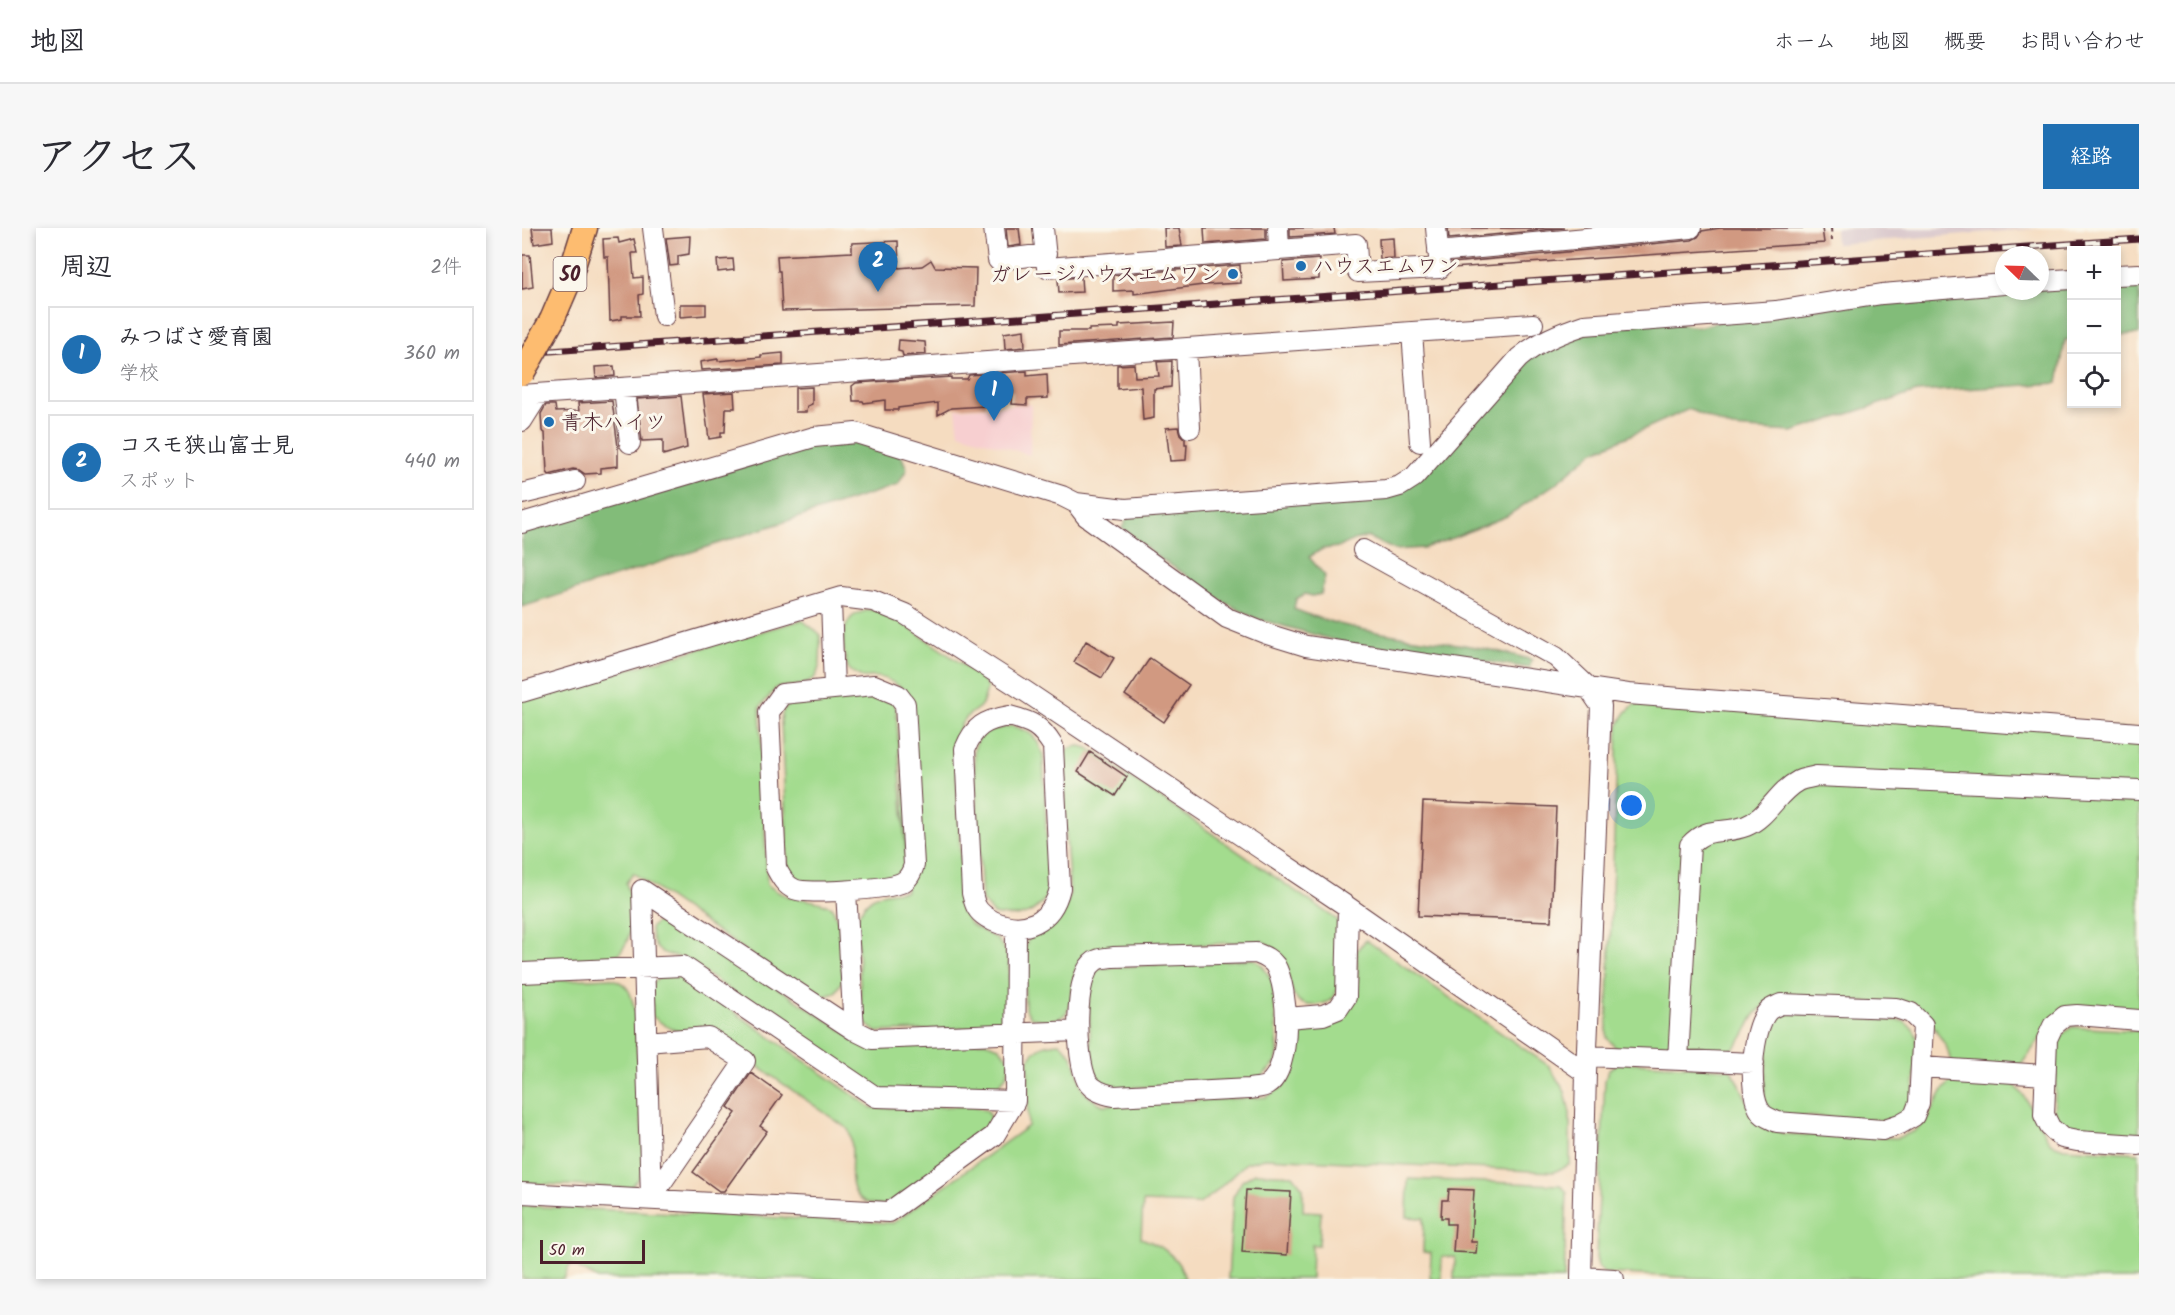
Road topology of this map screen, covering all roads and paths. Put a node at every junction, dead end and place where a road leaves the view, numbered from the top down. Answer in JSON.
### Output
{"nodes":[{"id":1,"x":585,"y":228,"type":"edge"},
{"id":2,"x":653,"y":228,"type":"edge"},
{"id":3,"x":994,"y":228,"type":"edge"},
{"id":4,"x":1043,"y":228,"type":"edge"},
{"id":5,"x":1278,"y":228,"type":"edge"},
{"id":6,"x":1436,"y":228,"type":"edge"},
{"id":7,"x":1691,"y":228,"type":"edge"},
{"id":8,"x":1831,"y":228,"type":"edge"},
{"id":9,"x":1666,"y":229,"type":"edge"},
{"id":10,"x":1614,"y":232,"type":"edge"},
{"id":11,"x":1576,"y":233,"type":"edge"},
{"id":12,"x":1349,"y":236,"type":"edge"},
{"id":13,"x":1523,"y":236,"type":"edge"},
{"id":14,"x":1500,"y":237,"type":"edge"},
{"id":15,"x":1832,"y":241,"type":"dead end"},
{"id":16,"x":1280,"y":250,"type":"junction"},
{"id":17,"x":1438,"y":252,"type":"junction"},
{"id":18,"x":1046,"y":254,"type":"junction"},
{"id":19,"x":2139,"y":274,"type":"edge"},
{"id":20,"x":2121,"y":275,"type":"edge"},
{"id":21,"x":2067,"y":279,"type":"edge"},
{"id":22,"x":2049,"y":280,"type":"edge"},
{"id":23,"x":1995,"y":285,"type":"edge"},
{"id":24,"x":664,"y":316,"type":"dead end"},
{"id":25,"x":1533,"y":324,"type":"dead end"},
{"id":26,"x":1412,"y":332,"type":"junction"},
{"id":27,"x":1186,"y":349,"type":"junction"},
{"id":28,"x":522,"y":374,"type":"edge"},
{"id":29,"x":624,"y":388,"type":"junction"},
{"id":30,"x":530,"y":394,"type":"edge"},
{"id":31,"x":522,"y":421,"type":"edge"},
{"id":32,"x":1190,"y":428,"type":"dead end"},
{"id":33,"x":1420,"y":441,"type":"dead end"},
{"id":34,"x":630,"y":443,"type":"dead end"},
{"id":35,"x":575,"y":481,"type":"dead end"},
{"id":36,"x":522,"y":494,"type":"edge"},
{"id":37,"x":1076,"y":503,"type":"junction"},
{"id":38,"x":522,"y":523,"type":"edge"},
{"id":39,"x":1363,"y":550,"type":"dead end"},
{"id":40,"x":831,"y":600,"type":"junction"},
{"id":41,"x":1588,"y":687,"type":"junction"},
{"id":42,"x":834,"y":689,"type":"junction"},
{"id":43,"x":1025,"y":691,"type":"junction"},
{"id":44,"x":522,"y":692,"type":"edge"},
{"id":45,"x":1030,"y":722,"type":"junction"},
{"id":46,"x":2139,"y":733,"type":"edge"},
{"id":47,"x":2139,"y":790,"type":"edge"},
{"id":48,"x":846,"y":891,"type":"junction"},
{"id":49,"x":1348,"y":906,"type":"junction"},
{"id":50,"x":1016,"y":928,"type":"junction"},
{"id":51,"x":643,"y":968,"type":"junction"},
{"id":52,"x":522,"y":973,"type":"edge"},
{"id":53,"x":1287,"y":1018,"type":"junction"},
{"id":54,"x":2139,"y":1020,"type":"edge"},
{"id":55,"x":854,"y":1030,"type":"junction"},
{"id":56,"x":1078,"y":1031,"type":"junction"},
{"id":57,"x":1016,"y":1033,"type":"junction"},
{"id":58,"x":645,"y":1042,"type":"junction"},
{"id":59,"x":1678,"y":1060,"type":"junction"},
{"id":60,"x":1754,"y":1063,"type":"junction"},
{"id":61,"x":1587,"y":1065,"type":"junction"},
{"id":62,"x":1921,"y":1067,"type":"junction"},
{"id":63,"x":2044,"y":1075,"type":"junction"},
{"id":64,"x":1015,"y":1101,"type":"junction"},
{"id":65,"x":2139,"y":1145,"type":"edge"},
{"id":66,"x":522,"y":1193,"type":"edge"},
{"id":67,"x":651,"y":1198,"type":"junction"},
{"id":68,"x":1581,"y":1278,"type":"edge"},
{"id":69,"x":1614,"y":1279,"type":"edge"}],
"edges":[{"from":1,"to":28,"type":"main road","number":"50","bridge":true},
{"from":2,"to":24,"type":"street"},
{"from":3,"to":18,"type":"street"},
{"from":4,"to":18,"type":"street"},
{"from":5,"to":16,"type":"street"},
{"from":6,"to":17,"type":"street"},
{"from":7,"to":9,"type":"street"},
{"from":8,"to":15,"type":"path"},
{"from":9,"to":10,"type":"street"},
{"from":10,"to":11,"type":"street"},
{"from":11,"to":13,"type":"street"},
{"from":12,"to":16,"type":"street"},
{"from":12,"to":17,"type":"street"},
{"from":13,"to":14,"type":"street"},
{"from":14,"to":17,"type":"street"},
{"from":16,"to":18,"type":"street"},
{"from":19,"to":20,"type":"street"},
{"from":21,"to":22,"type":"street"},
{"from":23,"to":37,"type":"street"},
{"from":25,"to":26,"type":"street"},
{"from":26,"to":27,"type":"street"},
{"from":26,"to":33,"type":"street"},
{"from":27,"to":29,"type":"street"},
{"from":27,"to":32,"type":"street"},
{"from":29,"to":30,"type":"street"},
{"from":29,"to":34,"type":"street"},
{"from":30,"to":31,"type":"street"},
{"from":35,"to":36,"type":"street"},
{"from":37,"to":38,"type":"street"},
{"from":37,"to":41,"type":"street"},
{"from":39,"to":41,"type":"street"},
{"from":40,"to":42,"type":"street"},
{"from":40,"to":43,"type":"street"},
{"from":40,"to":44,"type":"street"},
{"from":41,"to":46,"type":"street"},
{"from":41,"to":61,"type":"street"},
{"from":42,"to":48,"type":"street"},
{"from":42,"to":48,"type":"street"},
{"from":43,"to":45,"type":"street"},
{"from":43,"to":49,"type":"street"},
{"from":45,"to":50,"type":"street"},
{"from":45,"to":50,"type":"street"},
{"from":47,"to":59,"type":"street"},
{"from":48,"to":55,"type":"street"},
{"from":49,"to":53,"type":"street"},
{"from":49,"to":61,"type":"street"},
{"from":50,"to":57,"type":"street"},
{"from":51,"to":52,"type":"street"},
{"from":51,"to":55,"type":"street"},
{"from":51,"to":58,"type":"street"},
{"from":51,"to":64,"type":"street"},
{"from":53,"to":56,"type":"street"},
{"from":53,"to":56,"type":"street"},
{"from":54,"to":63,"type":"street"},
{"from":55,"to":57,"type":"street"},
{"from":56,"to":57,"type":"street"},
{"from":57,"to":64,"type":"street"},
{"from":58,"to":67,"type":"street"},
{"from":58,"to":67,"type":"street"},
{"from":59,"to":60,"type":"street"},
{"from":59,"to":61,"type":"street"},
{"from":60,"to":62,"type":"street"},
{"from":60,"to":62,"type":"street"},
{"from":61,"to":68,"type":"street"},
{"from":62,"to":63,"type":"street"},
{"from":63,"to":65,"type":"street"},
{"from":64,"to":67,"type":"street"},
{"from":66,"to":67,"type":"street"},
{"from":68,"to":69,"type":"street"}]}
